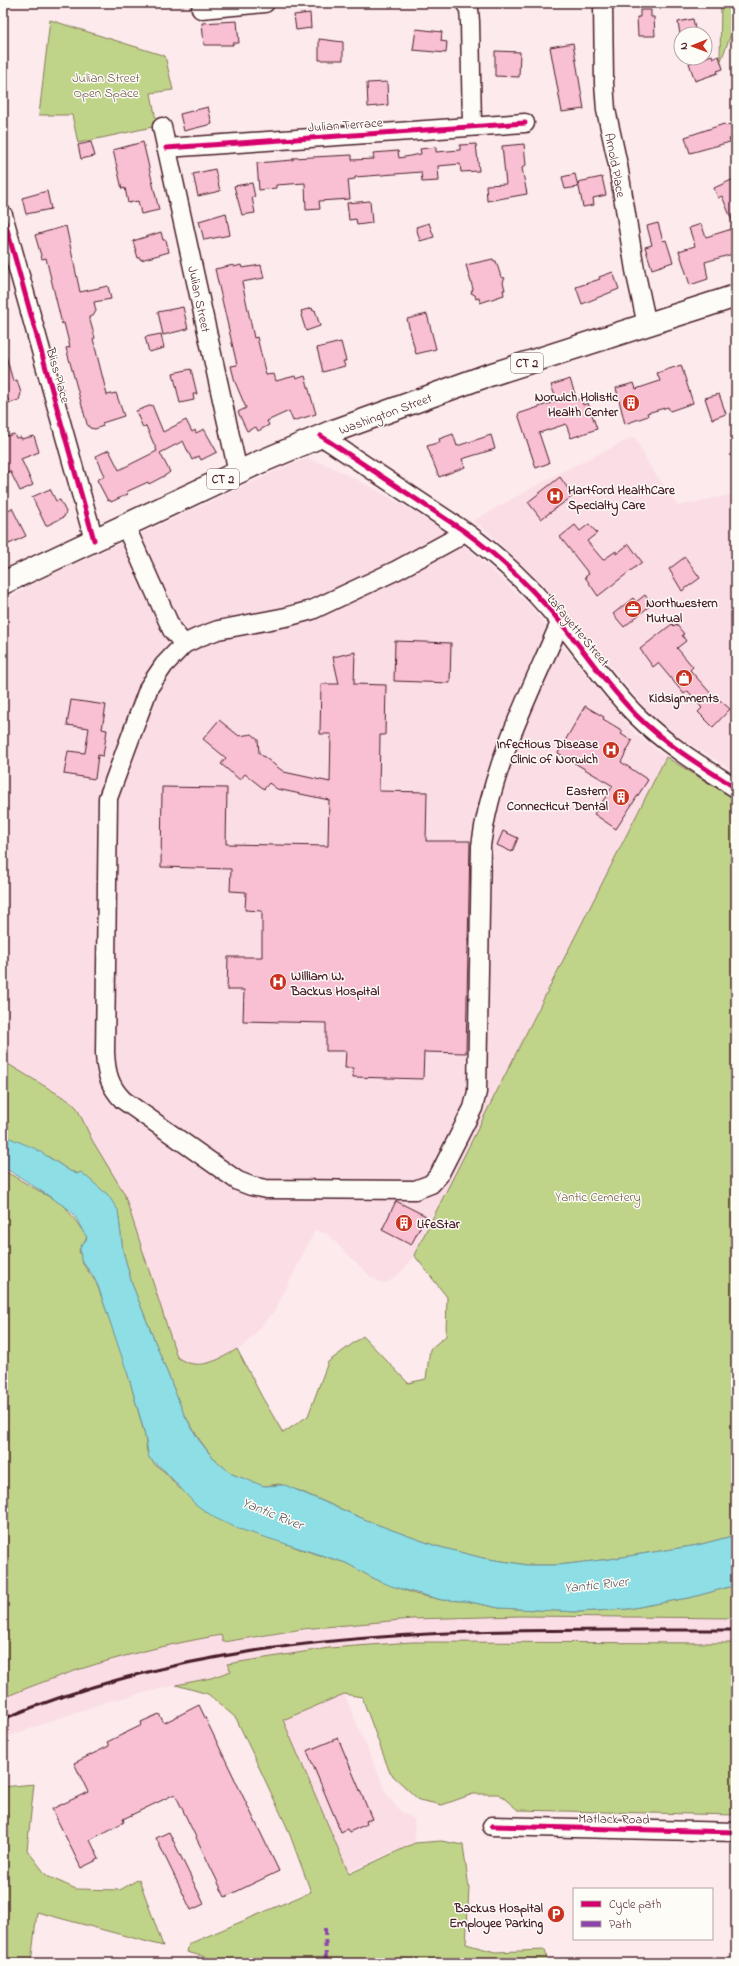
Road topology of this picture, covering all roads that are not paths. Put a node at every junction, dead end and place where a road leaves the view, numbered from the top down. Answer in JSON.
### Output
{"nodes":[{"id":1,"x":265,"y":3,"type":"edge"},
{"id":2,"x":465,"y":3,"type":"edge"},
{"id":3,"x":603,"y":3,"type":"edge"},
{"id":4,"x":201,"y":9,"type":"dead end"},
{"id":5,"x":526,"y":123,"type":"dead end"},
{"id":6,"x":472,"y":126,"type":"junction"},
{"id":7,"x":162,"y":127,"type":"dead end"},
{"id":8,"x":166,"y":148,"type":"junction"},
{"id":9,"x":3,"y":215,"type":"edge"},
{"id":10,"x":736,"y":296,"type":"edge"},
{"id":11,"x":647,"y":325,"type":"junction"},
{"id":12,"x":321,"y":436,"type":"junction"},
{"id":13,"x":238,"y":472,"type":"junction"},
{"id":14,"x":125,"y":525,"type":"junction"},
{"id":15,"x":464,"y":531,"type":"junction"},
{"id":16,"x":94,"y":540,"type":"junction"},
{"id":17,"x":3,"y":584,"type":"edge"},
{"id":18,"x":560,"y":623,"type":"junction"},
{"id":19,"x":184,"y":644,"type":"junction"},
{"id":20,"x":736,"y":788,"type":"edge"},
{"id":21,"x":492,"y":1826,"type":"dead end"},
{"id":22,"x":736,"y":1832,"type":"edge"}],
"edges":[{"from":1,"to":4,"type":"street"},
{"from":2,"to":6,"type":"street"},
{"from":3,"to":11,"type":"street","name":"Arnold Place"},
{"from":5,"to":6,"type":"street","name":"Julian Terrace"},
{"from":6,"to":8,"type":"street","name":"Julian Terrace"},
{"from":7,"to":8,"type":"street","name":"Julian Street"},
{"from":8,"to":13,"type":"street","name":"Julian Street"},
{"from":9,"to":16,"type":"street","name":"Bliss Place"},
{"from":10,"to":11,"type":"highway","name":"Washington Street","number":"CT 2"},
{"from":11,"to":12,"type":"highway","name":"Washington Street","number":"CT 2"},
{"from":12,"to":13,"type":"highway","name":"Washington Street","number":"CT 2"},
{"from":12,"to":15,"type":"street","name":"Lafayette Street"},
{"from":13,"to":14,"type":"highway","name":"Washington Street","number":"CT 2"},
{"from":14,"to":16,"type":"highway","name":"Washington Street","number":"CT 2"},
{"from":14,"to":19,"type":"street"},
{"from":15,"to":18,"type":"street","name":"Lafayette Street"},
{"from":15,"to":19,"type":"street"},
{"from":16,"to":17,"type":"highway","name":"Washington Street","number":"CT 2"},
{"from":18,"to":19,"type":"street"},
{"from":18,"to":20,"type":"street","name":"Lafayette Street"},
{"from":21,"to":22,"type":"street","name":"Matlack Road"}]}
